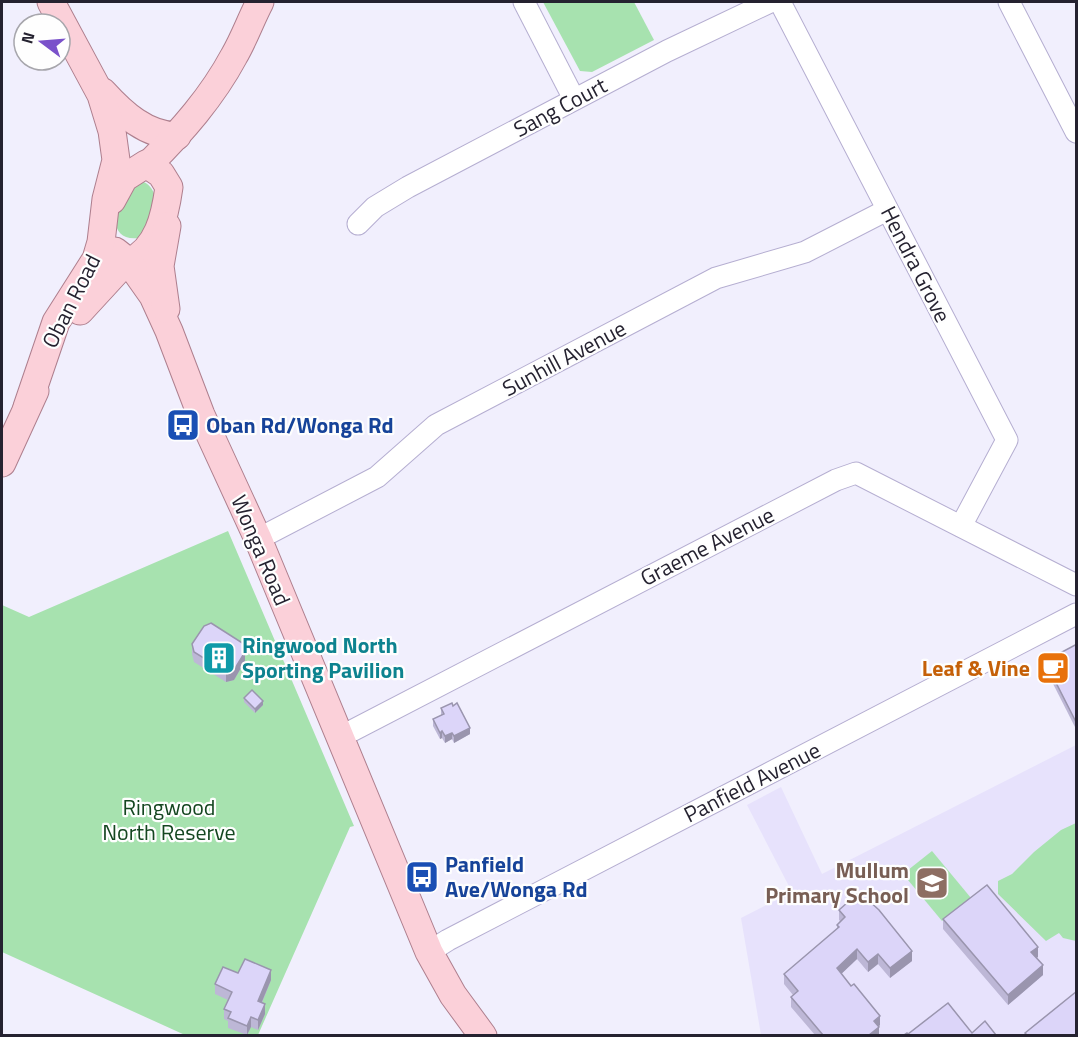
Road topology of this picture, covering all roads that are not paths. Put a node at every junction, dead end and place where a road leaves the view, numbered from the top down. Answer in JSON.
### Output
{"nodes":[{"id":1,"x":51,"y":2,"type":"edge"},
{"id":2,"x":260,"y":2,"type":"edge"},
{"id":3,"x":524,"y":2,"type":"edge"},
{"id":4,"x":770,"y":2,"type":"edge"},
{"id":5,"x":780,"y":2,"type":"edge"},
{"id":6,"x":1009,"y":2,"type":"edge"},
{"id":7,"x":234,"y":56,"type":"junction"},
{"id":8,"x":98,"y":89,"type":"junction"},
{"id":9,"x":574,"y":99,"type":"junction"},
{"id":10,"x":1077,"y":132,"type":"edge"},
{"id":11,"x":177,"y":136,"type":"junction"},
{"id":12,"x":148,"y":164,"type":"junction"},
{"id":13,"x":169,"y":188,"type":"junction"},
{"id":14,"x":887,"y":210,"type":"junction"},
{"id":15,"x":358,"y":224,"type":"dead end"},
{"id":16,"x":103,"y":227,"type":"junction"},
{"id":17,"x":128,"y":262,"type":"junction"},
{"id":18,"x":103,"y":285,"type":"junction"},
{"id":19,"x":168,"y":328,"type":"junction"},
{"id":20,"x":27,"y":407,"type":"junction"},
{"id":21,"x":2,"y":463,"type":"edge"},
{"id":22,"x":961,"y":526,"type":"junction"},
{"id":23,"x":258,"y":539,"type":"junction"},
{"id":24,"x":1077,"y":585,"type":"edge"},
{"id":25,"x":1077,"y":614,"type":"edge"},
{"id":26,"x":340,"y":737,"type":"junction"},
{"id":27,"x":429,"y":952,"type":"junction"},
{"id":28,"x":483,"y":1035,"type":"edge"}],
"edges":[{"from":1,"to":8,"type":"main road"},
{"from":2,"to":7,"type":"main road"},
{"from":3,"to":9,"type":"street"},
{"from":4,"to":9,"type":"street","name":"Sang Court"},
{"from":5,"to":14,"type":"street","name":"Hendra Grove"},
{"from":6,"to":10,"type":"street"},
{"from":7,"to":11,"type":"main road"},
{"from":7,"to":13,"type":"main road"},
{"from":8,"to":11,"type":"main road"},
{"from":8,"to":12,"type":"main road"},
{"from":8,"to":16,"type":"main road"},
{"from":9,"to":15,"type":"street","name":"Sang Court"},
{"from":11,"to":12,"type":"main road"},
{"from":12,"to":13,"type":"main road"},
{"from":12,"to":16,"type":"main road"},
{"from":13,"to":17,"type":"main road","name":"Oban Road"},
{"from":13,"to":19,"type":"main road"},
{"from":14,"to":22,"type":"street","name":"Hendra Grove"},
{"from":14,"to":23,"type":"street","name":"Sunhill Avenue"},
{"from":16,"to":17,"type":"main road","name":"Wonga Road"},
{"from":16,"to":20,"type":"main road","name":"Oban Road"},
{"from":17,"to":18,"type":"main road","name":"Oban Road"},
{"from":17,"to":19,"type":"main road","name":"Wonga Road"},
{"from":18,"to":19,"type":"main road"},
{"from":18,"to":20,"type":"main road","name":"Oban Road"},
{"from":19,"to":23,"type":"main road","name":"Wonga Road"},
{"from":20,"to":21,"type":"main road","name":"Oban Road"},
{"from":22,"to":24,"type":"street","name":"Graeme Avenue"},
{"from":22,"to":26,"type":"street","name":"Graeme Avenue"},
{"from":23,"to":26,"type":"main road","name":"Wonga Road"},
{"from":25,"to":27,"type":"street","name":"Panfield Avenue"},
{"from":26,"to":27,"type":"main road","name":"Wonga Road"},
{"from":27,"to":28,"type":"main road","name":"Wonga Road"}]}
